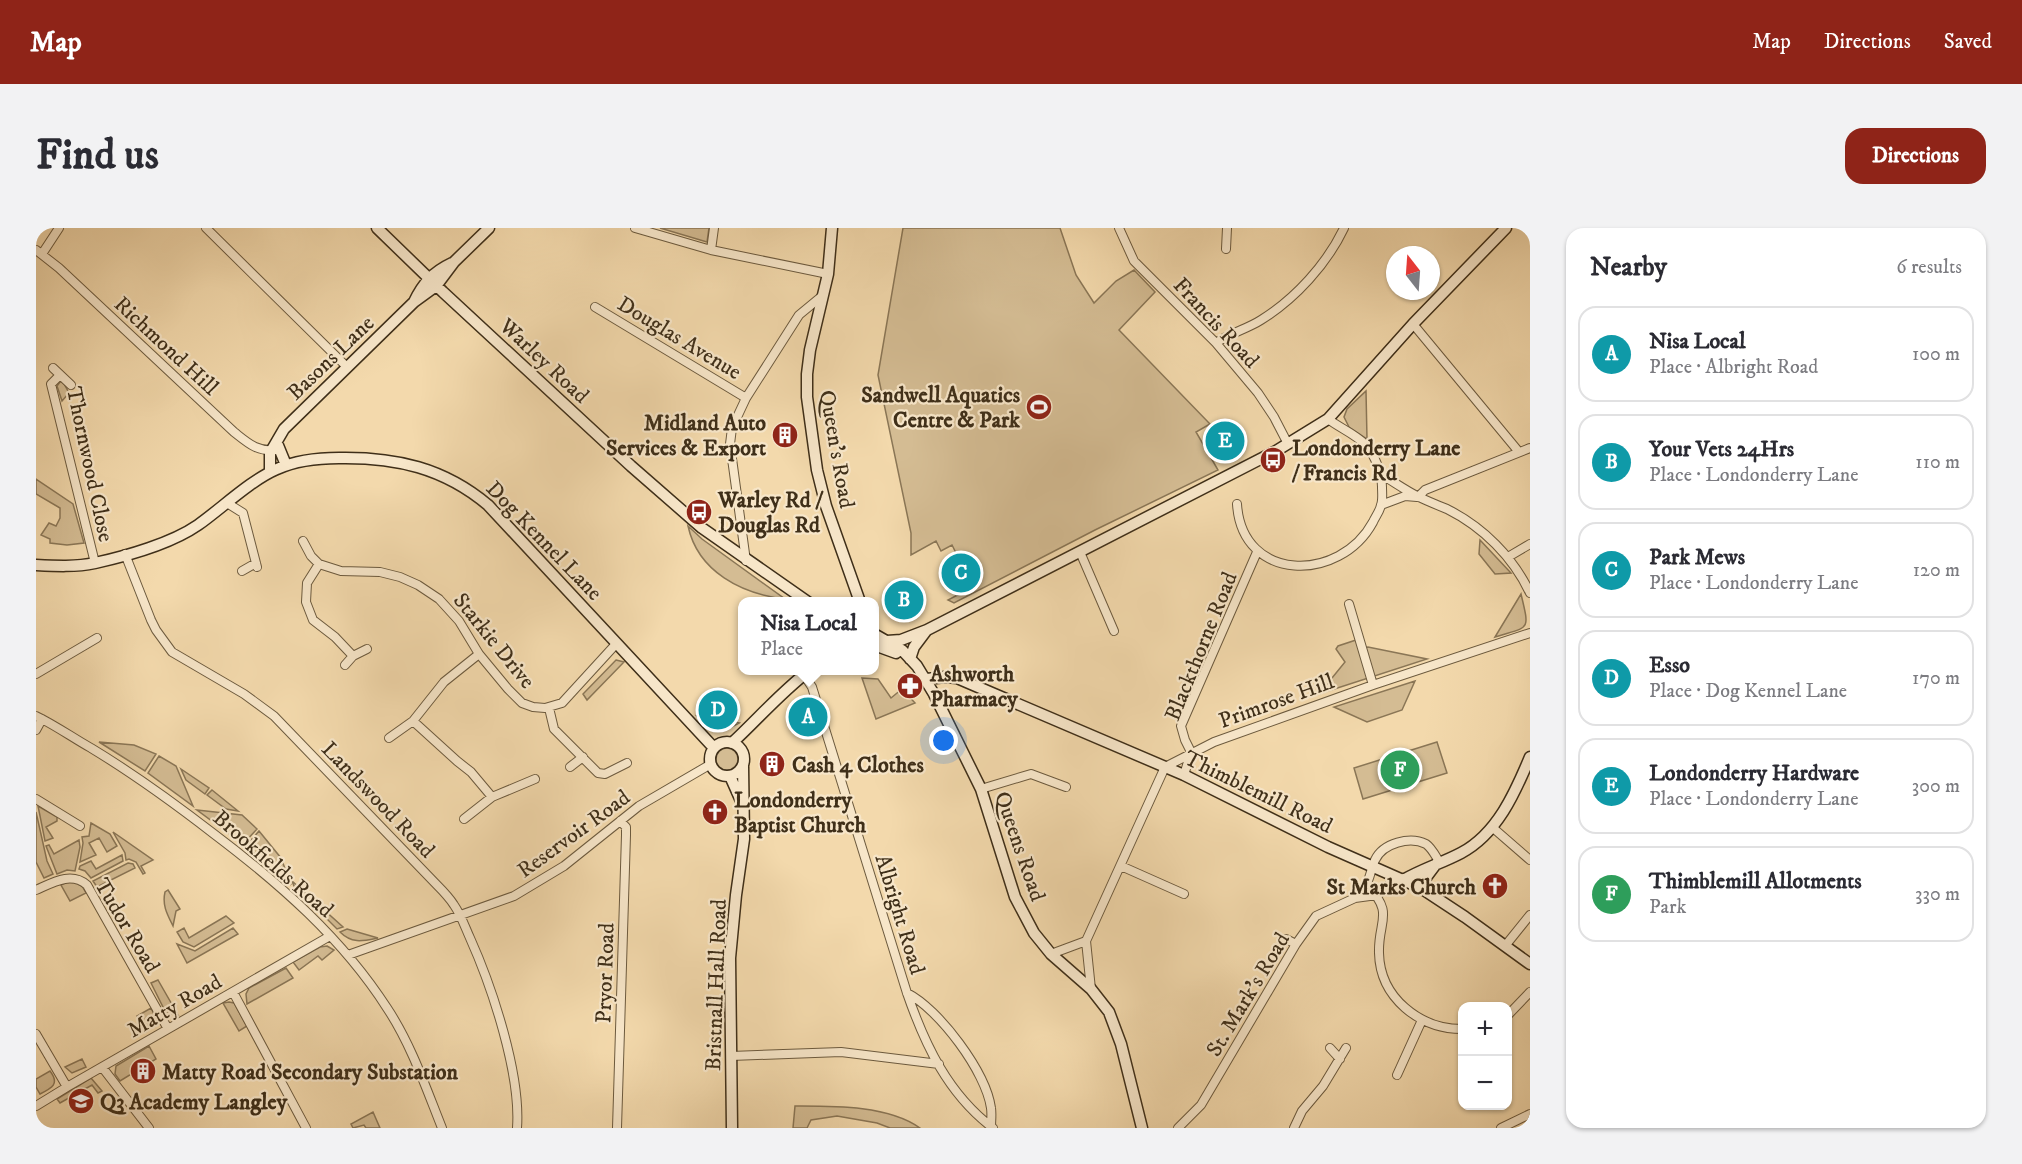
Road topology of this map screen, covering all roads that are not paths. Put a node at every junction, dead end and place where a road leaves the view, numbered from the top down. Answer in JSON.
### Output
{"nodes":[{"id":1,"x":59,"y":228,"type":"edge"},
{"id":2,"x":206,"y":228,"type":"edge"},
{"id":3,"x":376,"y":228,"type":"edge"},
{"id":4,"x":489,"y":228,"type":"edge"},
{"id":5,"x":635,"y":228,"type":"edge"},
{"id":6,"x":714,"y":228,"type":"edge"},
{"id":7,"x":832,"y":228,"type":"edge"},
{"id":8,"x":1119,"y":228,"type":"edge"},
{"id":9,"x":1227,"y":228,"type":"edge"},
{"id":10,"x":1344,"y":228,"type":"edge"},
{"id":11,"x":1506,"y":228,"type":"edge"},
{"id":12,"x":653,"y":231,"type":"edge"},
{"id":13,"x":1226,"y":249,"type":"dead end"},
{"id":14,"x":711,"y":250,"type":"junction"},
{"id":15,"x":39,"y":252,"type":"edge"},
{"id":16,"x":828,"y":274,"type":"junction"},
{"id":17,"x":432,"y":282,"type":"junction"},
{"id":18,"x":822,"y":296,"type":"junction"},
{"id":19,"x":595,"y":307,"type":"dead end"},
{"id":20,"x":1413,"y":324,"type":"junction"},
{"id":21,"x":1216,"y":343,"type":"junction"},
{"id":22,"x":53,"y":368,"type":"dead end"},
{"id":23,"x":348,"y":368,"type":"junction"},
{"id":24,"x":60,"y":375,"type":"junction"},
{"id":25,"x":71,"y":385,"type":"dead end"},
{"id":26,"x":746,"y":398,"type":"junction"},
{"id":27,"x":1328,"y":419,"type":"junction"},
{"id":28,"x":1288,"y":444,"type":"junction"},
{"id":29,"x":276,"y":448,"type":"junction"},
{"id":30,"x":1530,"y":448,"type":"edge"},
{"id":31,"x":1519,"y":452,"type":"junction"},
{"id":32,"x":286,"y":465,"type":"junction"},
{"id":33,"x":270,"y":472,"type":"junction"},
{"id":34,"x":1382,"y":475,"type":"junction"},
{"id":35,"x":1418,"y":496,"type":"junction"},
{"id":36,"x":227,"y":503,"type":"junction"},
{"id":37,"x":1237,"y":504,"type":"dead end"},
{"id":38,"x":1381,"y":506,"type":"junction"},
{"id":39,"x":303,"y":541,"type":"dead end"},
{"id":40,"x":1530,"y":544,"type":"edge"},
{"id":41,"x":1080,"y":552,"type":"junction"},
{"id":42,"x":1257,"y":552,"type":"junction"},
{"id":43,"x":125,"y":554,"type":"junction"},
{"id":44,"x":1508,"y":557,"type":"junction"},
{"id":45,"x":746,"y":561,"type":"junction"},
{"id":46,"x":94,"y":563,"type":"junction"},
{"id":47,"x":319,"y":564,"type":"junction"},
{"id":48,"x":36,"y":565,"type":"edge"},
{"id":49,"x":242,"y":571,"type":"dead end"},
{"id":50,"x":1530,"y":593,"type":"edge"},
{"id":51,"x":800,"y":597,"type":"edge"},
{"id":52,"x":858,"y":597,"type":"edge"},
{"id":53,"x":1349,"y":604,"type":"dead end"},
{"id":54,"x":927,"y":630,"type":"junction"},
{"id":55,"x":1113,"y":631,"type":"dead end"},
{"id":56,"x":1530,"y":633,"type":"edge"},
{"id":57,"x":879,"y":637,"type":"edge"},
{"id":58,"x":97,"y":638,"type":"dead end"},
{"id":59,"x":887,"y":641,"type":"junction"},
{"id":60,"x":616,"y":644,"type":"junction"},
{"id":61,"x":65,"y":646,"type":"dead end"},
{"id":62,"x":879,"y":647,"type":"edge"},
{"id":63,"x":367,"y":649,"type":"dead end"},
{"id":64,"x":70,"y":654,"type":"junction"},
{"id":65,"x":479,"y":654,"type":"junction"},
{"id":66,"x":353,"y":656,"type":"junction"},
{"id":67,"x":910,"y":659,"type":"junction"},
{"id":68,"x":345,"y":665,"type":"dead end"},
{"id":69,"x":36,"y":674,"type":"edge"},
{"id":70,"x":805,"y":675,"type":"edge"},
{"id":71,"x":808,"y":675,"type":"edge"},
{"id":72,"x":957,"y":678,"type":"junction"},
{"id":73,"x":927,"y":679,"type":"junction"},
{"id":74,"x":1373,"y":685,"type":"junction"},
{"id":75,"x":934,"y":694,"type":"junction"},
{"id":76,"x":549,"y":708,"type":"junction"},
{"id":77,"x":39,"y":717,"type":"edge"},
{"id":78,"x":413,"y":721,"type":"junction"},
{"id":79,"x":750,"y":728,"type":"junction"},
{"id":80,"x":36,"y":730,"type":"edge"},
{"id":81,"x":389,"y":738,"type":"dead end"},
{"id":82,"x":732,"y":743,"type":"junction"},
{"id":83,"x":714,"y":748,"type":"junction"},
{"id":84,"x":1191,"y":752,"type":"junction"},
{"id":85,"x":583,"y":757,"type":"junction"},
{"id":86,"x":1530,"y":757,"type":"edge"},
{"id":87,"x":627,"y":763,"type":"dead end"},
{"id":88,"x":711,"y":764,"type":"junction"},
{"id":89,"x":744,"y":764,"type":"junction"},
{"id":90,"x":570,"y":767,"type":"dead end"},
{"id":91,"x":1165,"y":767,"type":"junction"},
{"id":92,"x":1184,"y":775,"type":"junction"},
{"id":93,"x":730,"y":776,"type":"junction"},
{"id":94,"x":535,"y":779,"type":"dead end"},
{"id":95,"x":1525,"y":782,"type":"edge"},
{"id":96,"x":1066,"y":787,"type":"dead end"},
{"id":97,"x":981,"y":789,"type":"junction"},
{"id":98,"x":492,"y":798,"type":"junction"},
{"id":99,"x":36,"y":799,"type":"edge"},
{"id":100,"x":744,"y":808,"type":"junction"},
{"id":101,"x":464,"y":819,"type":"dead end"},
{"id":102,"x":620,"y":820,"type":"junction"},
{"id":103,"x":80,"y":826,"type":"dead end"},
{"id":104,"x":1492,"y":827,"type":"junction"},
{"id":105,"x":1530,"y":860,"type":"edge"},
{"id":106,"x":1439,"y":863,"type":"junction"},
{"id":107,"x":1121,"y":866,"type":"junction"},
{"id":108,"x":1374,"y":866,"type":"junction"},
{"id":109,"x":1399,"y":878,"type":"junction"},
{"id":110,"x":1367,"y":885,"type":"junction"},
{"id":111,"x":1421,"y":888,"type":"junction"},
{"id":112,"x":36,"y":890,"type":"edge"},
{"id":113,"x":1184,"y":894,"type":"dead end"},
{"id":114,"x":1377,"y":895,"type":"junction"},
{"id":115,"x":1355,"y":898,"type":"junction"},
{"id":116,"x":1530,"y":915,"type":"edge"},
{"id":117,"x":460,"y":916,"type":"junction"},
{"id":118,"x":330,"y":936,"type":"junction"},
{"id":119,"x":1286,"y":939,"type":"dead end"},
{"id":120,"x":1086,"y":941,"type":"junction"},
{"id":121,"x":1296,"y":944,"type":"junction"},
{"id":122,"x":1505,"y":946,"type":"junction"},
{"id":123,"x":1051,"y":954,"type":"junction"},
{"id":124,"x":348,"y":955,"type":"junction"},
{"id":125,"x":1530,"y":964,"type":"edge"},
{"id":126,"x":1091,"y":989,"type":"junction"},
{"id":127,"x":233,"y":992,"type":"junction"},
{"id":128,"x":1530,"y":992,"type":"edge"},
{"id":129,"x":906,"y":993,"type":"junction"},
{"id":130,"x":1512,"y":1011,"type":"edge"},
{"id":131,"x":1422,"y":1020,"type":"junction"},
{"id":132,"x":168,"y":1029,"type":"junction"},
{"id":133,"x":1458,"y":1029,"type":"edge"},
{"id":134,"x":36,"y":1034,"type":"edge"},
{"id":135,"x":1330,"y":1048,"type":"dead end"},
{"id":136,"x":1346,"y":1048,"type":"dead end"},
{"id":137,"x":731,"y":1056,"type":"junction"},
{"id":138,"x":1340,"y":1059,"type":"junction"},
{"id":139,"x":939,"y":1064,"type":"junction"},
{"id":140,"x":102,"y":1067,"type":"junction"},
{"id":141,"x":1396,"y":1076,"type":"dead end"},
{"id":142,"x":67,"y":1087,"type":"junction"},
{"id":143,"x":36,"y":1106,"type":"edge"},
{"id":144,"x":1530,"y":1114,"type":"edge"},
{"id":145,"x":1522,"y":1124,"type":"edge"},
{"id":146,"x":1180,"y":1126,"type":"edge"},
{"id":147,"x":992,"y":1127,"type":"edge"},
{"id":148,"x":149,"y":1128,"type":"edge"},
{"id":149,"x":306,"y":1128,"type":"edge"},
{"id":150,"x":442,"y":1128,"type":"edge"},
{"id":151,"x":517,"y":1128,"type":"edge"},
{"id":152,"x":617,"y":1128,"type":"edge"},
{"id":153,"x":732,"y":1128,"type":"edge"},
{"id":154,"x":1142,"y":1128,"type":"edge"},
{"id":155,"x":1168,"y":1128,"type":"edge"},
{"id":156,"x":1294,"y":1128,"type":"edge"},
{"id":157,"x":1501,"y":1128,"type":"edge"}],
"edges":[{"from":1,"to":15,"type":"street"},
{"from":2,"to":23,"type":"street"},
{"from":3,"to":17,"type":"street","name":"Warley Road"},
{"from":4,"to":17,"type":"street","name":"Basons Lane"},
{"from":5,"to":12,"type":"street"},
{"from":6,"to":14,"type":"street"},
{"from":7,"to":16,"type":"street","name":"Queen's Road"},
{"from":8,"to":21,"type":"street","name":"Francis Road"},
{"from":9,"to":13,"type":"street"},
{"from":10,"to":21,"type":"street"},
{"from":11,"to":20,"type":"street"},
{"from":12,"to":14,"type":"street"},
{"from":14,"to":16,"type":"street"},
{"from":15,"to":29,"type":"street","name":"Richmond Hill"},
{"from":16,"to":18,"type":"street","name":"Queen's Road"},
{"from":17,"to":23,"type":"street","name":"Basons Lane"},
{"from":17,"to":45,"type":"street","name":"Warley Road"},
{"from":18,"to":26,"type":"street"},
{"from":18,"to":52,"type":"street","name":"Queen's Road"},
{"from":19,"to":26,"type":"street","name":"Douglas Avenue"},
{"from":20,"to":27,"type":"street"},
{"from":20,"to":31,"type":"street"},
{"from":21,"to":28,"type":"street","name":"Francis Road"},
{"from":22,"to":24,"type":"street","name":"Thornwood Close"},
{"from":23,"to":29,"type":"street","name":"Basons Lane"},
{"from":24,"to":25,"type":"street","name":"Thornwood Close"},
{"from":24,"to":46,"type":"street","name":"Thornwood Close"},
{"from":26,"to":45,"type":"street"},
{"from":27,"to":28,"type":"street"},
{"from":27,"to":34,"type":"street"},
{"from":28,"to":41,"type":"street"},
{"from":29,"to":32,"type":"street"},
{"from":29,"to":33,"type":"street"},
{"from":30,"to":31,"type":"street"},
{"from":31,"to":35,"type":"street"},
{"from":32,"to":33,"type":"street","name":"Dog Kennel Lane"},
{"from":32,"to":60,"type":"street","name":"Dog Kennel Lane"},
{"from":33,"to":36,"type":"street","name":"Dog Kennel Lane"},
{"from":34,"to":35,"type":"street"},
{"from":34,"to":38,"type":"street"},
{"from":35,"to":38,"type":"street"},
{"from":35,"to":44,"type":"street"},
{"from":36,"to":43,"type":"street","name":"Dog Kennel Lane"},
{"from":36,"to":49,"type":"street"},
{"from":37,"to":42,"type":"street"},
{"from":38,"to":42,"type":"street"},
{"from":39,"to":47,"type":"street"},
{"from":40,"to":44,"type":"street"},
{"from":41,"to":54,"type":"street"},
{"from":41,"to":55,"type":"street"},
{"from":42,"to":84,"type":"street","name":"Blackthorne Road"},
{"from":43,"to":46,"type":"street","name":"Dog Kennel Lane"},
{"from":43,"to":117,"type":"street","name":"Landswood Road"},
{"from":44,"to":50,"type":"street"},
{"from":45,"to":51,"type":"street","name":"Warley Road"},
{"from":46,"to":48,"type":"street","name":"Dog Kennel Lane"},
{"from":47,"to":65,"type":"street","name":"Starkie Drive"},
{"from":47,"to":66,"type":"street"},
{"from":53,"to":74,"type":"street"},
{"from":54,"to":59,"type":"street"},
{"from":54,"to":67,"type":"street"},
{"from":56,"to":74,"type":"street","name":"Primrose Hill"},
{"from":57,"to":59,"type":"street"},
{"from":58,"to":64,"type":"street"},
{"from":59,"to":67,"type":"street"},
{"from":60,"to":76,"type":"street","name":"Starkie Drive"},
{"from":60,"to":83,"type":"street","name":"Dog Kennel Lane"},
{"from":61,"to":64,"type":"street"},
{"from":62,"to":67,"type":"street"},
{"from":63,"to":66,"type":"street"},
{"from":64,"to":69,"type":"street"},
{"from":65,"to":76,"type":"street","name":"Starkie Drive"},
{"from":65,"to":78,"type":"street"},
{"from":66,"to":68,"type":"street"},
{"from":67,"to":73,"type":"street"},
{"from":70,"to":79,"type":"street"},
{"from":71,"to":129,"type":"street","name":"Albright Road"},
{"from":72,"to":73,"type":"street","name":"Thimblemill Road"},
{"from":72,"to":75,"type":"street"},
{"from":72,"to":91,"type":"street","name":"Thimblemill Road"},
{"from":73,"to":75,"type":"street"},
{"from":74,"to":84,"type":"street","name":"Primrose Hill"},
{"from":75,"to":97,"type":"street","name":"Queens Road"},
{"from":76,"to":85,"type":"street"},
{"from":77,"to":80,"type":"street"},
{"from":77,"to":118,"type":"street","name":"Brookfields Road"},
{"from":78,"to":81,"type":"street"},
{"from":78,"to":98,"type":"street"},
{"from":79,"to":82,"type":"street"},
{"from":79,"to":89,"type":"street","name":"Bristnall Hall Road"},
{"from":82,"to":83,"type":"street"},
{"from":82,"to":89,"type":"street"},
{"from":83,"to":88,"type":"street"},
{"from":84,"to":91,"type":"street","name":"Blackthorne Road"},
{"from":84,"to":92,"type":"street","name":"Blackthorne Road"},
{"from":85,"to":87,"type":"street"},
{"from":85,"to":90,"type":"street"},
{"from":86,"to":95,"type":"street"},
{"from":88,"to":93,"type":"street"},
{"from":88,"to":102,"type":"street","name":"Reservoir Road"},
{"from":89,"to":93,"type":"street"},
{"from":89,"to":100,"type":"street","name":"Bristnall Hall Road"},
{"from":91,"to":92,"type":"street","name":"Thimblemill Road"},
{"from":91,"to":107,"type":"street"},
{"from":92,"to":108,"type":"street","name":"Thimblemill Road"},
{"from":93,"to":100,"type":"street","name":"Bristnall Hall Road"},
{"from":94,"to":98,"type":"street"},
{"from":95,"to":104,"type":"street"},
{"from":96,"to":97,"type":"street"},
{"from":97,"to":123,"type":"street","name":"Queens Road"},
{"from":98,"to":101,"type":"street"},
{"from":99,"to":103,"type":"street"},
{"from":100,"to":137,"type":"street","name":"Bristnall Hall Road"},
{"from":102,"to":117,"type":"street","name":"Reservoir Road"},
{"from":102,"to":152,"type":"street","name":"Pryor Road"},
{"from":104,"to":105,"type":"street"},
{"from":104,"to":106,"type":"street"},
{"from":106,"to":108,"type":"street","name":"St. Mark's Road"},
{"from":106,"to":109,"type":"street"},
{"from":106,"to":111,"type":"street"},
{"from":107,"to":113,"type":"street"},
{"from":107,"to":120,"type":"street"},
{"from":108,"to":109,"type":"street","name":"Thimblemill Road"},
{"from":108,"to":110,"type":"street","name":"St. Mark's Road"},
{"from":109,"to":111,"type":"street","name":"Thimblemill Road"},
{"from":109,"to":114,"type":"street"},
{"from":110,"to":114,"type":"street"},
{"from":110,"to":115,"type":"street","name":"St. Mark's Road"},
{"from":111,"to":122,"type":"street","name":"Thimblemill Road"},
{"from":112,"to":132,"type":"street","name":"Tudor Road"},
{"from":114,"to":115,"type":"street","name":"St. Mark's Road"},
{"from":114,"to":131,"type":"street"},
{"from":115,"to":121,"type":"street","name":"St. Mark's Road"},
{"from":116,"to":122,"type":"street"},
{"from":117,"to":124,"type":"street","name":"Reservoir Road"},
{"from":117,"to":151,"type":"street","name":"Landswood Road"},
{"from":118,"to":124,"type":"street","name":"Brookfields Road"},
{"from":118,"to":127,"type":"street","name":"Matty Road"},
{"from":119,"to":121,"type":"street"},
{"from":120,"to":123,"type":"street"},
{"from":120,"to":126,"type":"street"},
{"from":121,"to":146,"type":"street","name":"St. Mark's Road"},
{"from":122,"to":125,"type":"street","name":"Thimblemill Road"},
{"from":123,"to":126,"type":"street","name":"Queens Road"},
{"from":124,"to":150,"type":"street","name":"Brookfields Road"},
{"from":126,"to":154,"type":"street","name":"Queens Road"},
{"from":127,"to":132,"type":"street","name":"Matty Road"},
{"from":127,"to":149,"type":"street"},
{"from":128,"to":130,"type":"street"},
{"from":129,"to":139,"type":"street","name":"Albright Road"},
{"from":129,"to":147,"type":"street","name":"Albright Road"},
{"from":131,"to":133,"type":"street"},
{"from":131,"to":141,"type":"street"},
{"from":132,"to":140,"type":"street","name":"Matty Road"},
{"from":134,"to":142,"type":"street"},
{"from":135,"to":138,"type":"street"},
{"from":136,"to":138,"type":"street"},
{"from":137,"to":139,"type":"street"},
{"from":137,"to":153,"type":"street","name":"Bristnall Hall Road"},
{"from":138,"to":156,"type":"street"},
{"from":139,"to":147,"type":"street","name":"Albright Road"},
{"from":140,"to":142,"type":"street","name":"Matty Road"},
{"from":140,"to":148,"type":"street"},
{"from":142,"to":143,"type":"street","name":"Matty Road"},
{"from":144,"to":145,"type":"street"},
{"from":145,"to":157,"type":"street"},
{"from":146,"to":155,"type":"street","name":"St. Mark's Road"}]}
